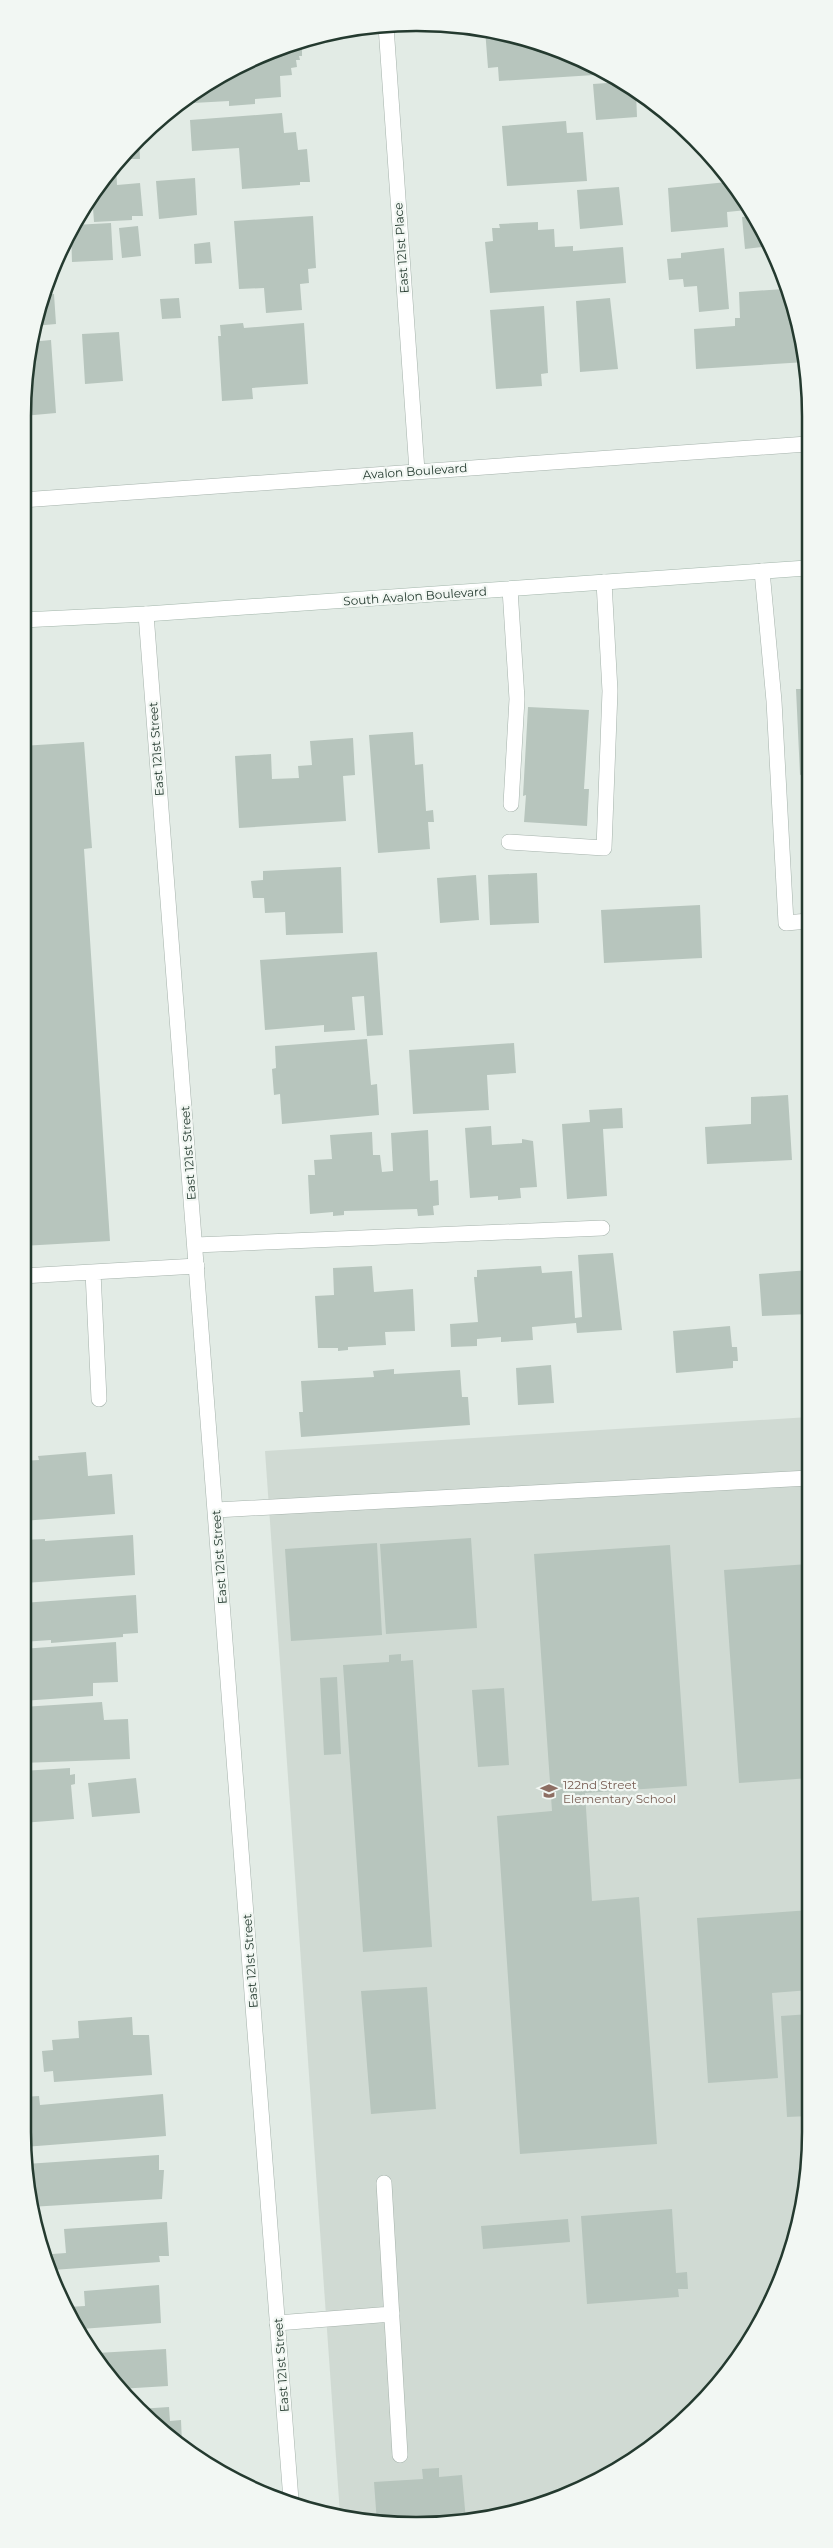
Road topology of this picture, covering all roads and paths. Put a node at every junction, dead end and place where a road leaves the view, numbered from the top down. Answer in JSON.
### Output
{"nodes":[{"id":1,"x":386,"y":33,"type":"edge"},
{"id":2,"x":802,"y":444,"type":"edge"},
{"id":3,"x":417,"y":471,"type":"junction"},
{"id":4,"x":31,"y":499,"type":"edge"},
{"id":5,"x":802,"y":568,"type":"edge"},
{"id":6,"x":762,"y":571,"type":"junction"},
{"id":7,"x":604,"y":582,"type":"junction"},
{"id":8,"x":510,"y":589,"type":"junction"},
{"id":9,"x":146,"y":614,"type":"junction"},
{"id":10,"x":31,"y":620,"type":"edge"},
{"id":11,"x":511,"y":804,"type":"dead end"},
{"id":12,"x":509,"y":842,"type":"dead end"},
{"id":13,"x":802,"y":922,"type":"edge"},
{"id":14,"x":602,"y":1228,"type":"dead end"},
{"id":15,"x":195,"y":1244,"type":"junction"},
{"id":16,"x":197,"y":1266,"type":"junction"},
{"id":17,"x":93,"y":1272,"type":"junction"},
{"id":18,"x":31,"y":1275,"type":"edge"},
{"id":19,"x":99,"y":1399,"type":"dead end"},
{"id":20,"x":802,"y":1478,"type":"edge"},
{"id":21,"x":216,"y":1510,"type":"junction"},
{"id":22,"x":384,"y":2183,"type":"dead end"},
{"id":23,"x":392,"y":2314,"type":"junction"},
{"id":24,"x":277,"y":2323,"type":"junction"},
{"id":25,"x":400,"y":2455,"type":"dead end"},
{"id":26,"x":291,"y":2495,"type":"edge"}],
"edges":[{"from":1,"to":3,"type":"street","name":"East 121st Place"},
{"from":2,"to":3,"type":"street","name":"Avalon Boulevard"},
{"from":3,"to":4,"type":"street","name":"Avalon Boulevard"},
{"from":5,"to":6,"type":"street","name":"South Avalon Boulevard"},
{"from":6,"to":7,"type":"street","name":"South Avalon Boulevard"},
{"from":6,"to":13,"type":"street"},
{"from":7,"to":8,"type":"street","name":"South Avalon Boulevard"},
{"from":7,"to":12,"type":"street"},
{"from":8,"to":9,"type":"street","name":"South Avalon Boulevard"},
{"from":8,"to":11,"type":"street"},
{"from":9,"to":10,"type":"street","name":"South Avalon Boulevard"},
{"from":9,"to":15,"type":"street","name":"East 121st Street"},
{"from":14,"to":15,"type":"street"},
{"from":15,"to":16,"type":"street","name":"East 121st Street"},
{"from":16,"to":17,"type":"street"},
{"from":16,"to":21,"type":"street","name":"East 121st Street"},
{"from":17,"to":18,"type":"street"},
{"from":17,"to":19,"type":"street"},
{"from":20,"to":21,"type":"street"},
{"from":21,"to":24,"type":"street","name":"East 121st Street"},
{"from":22,"to":23,"type":"street"},
{"from":23,"to":24,"type":"street"},
{"from":23,"to":25,"type":"street"},
{"from":24,"to":26,"type":"street","name":"East 121st Street"}]}
